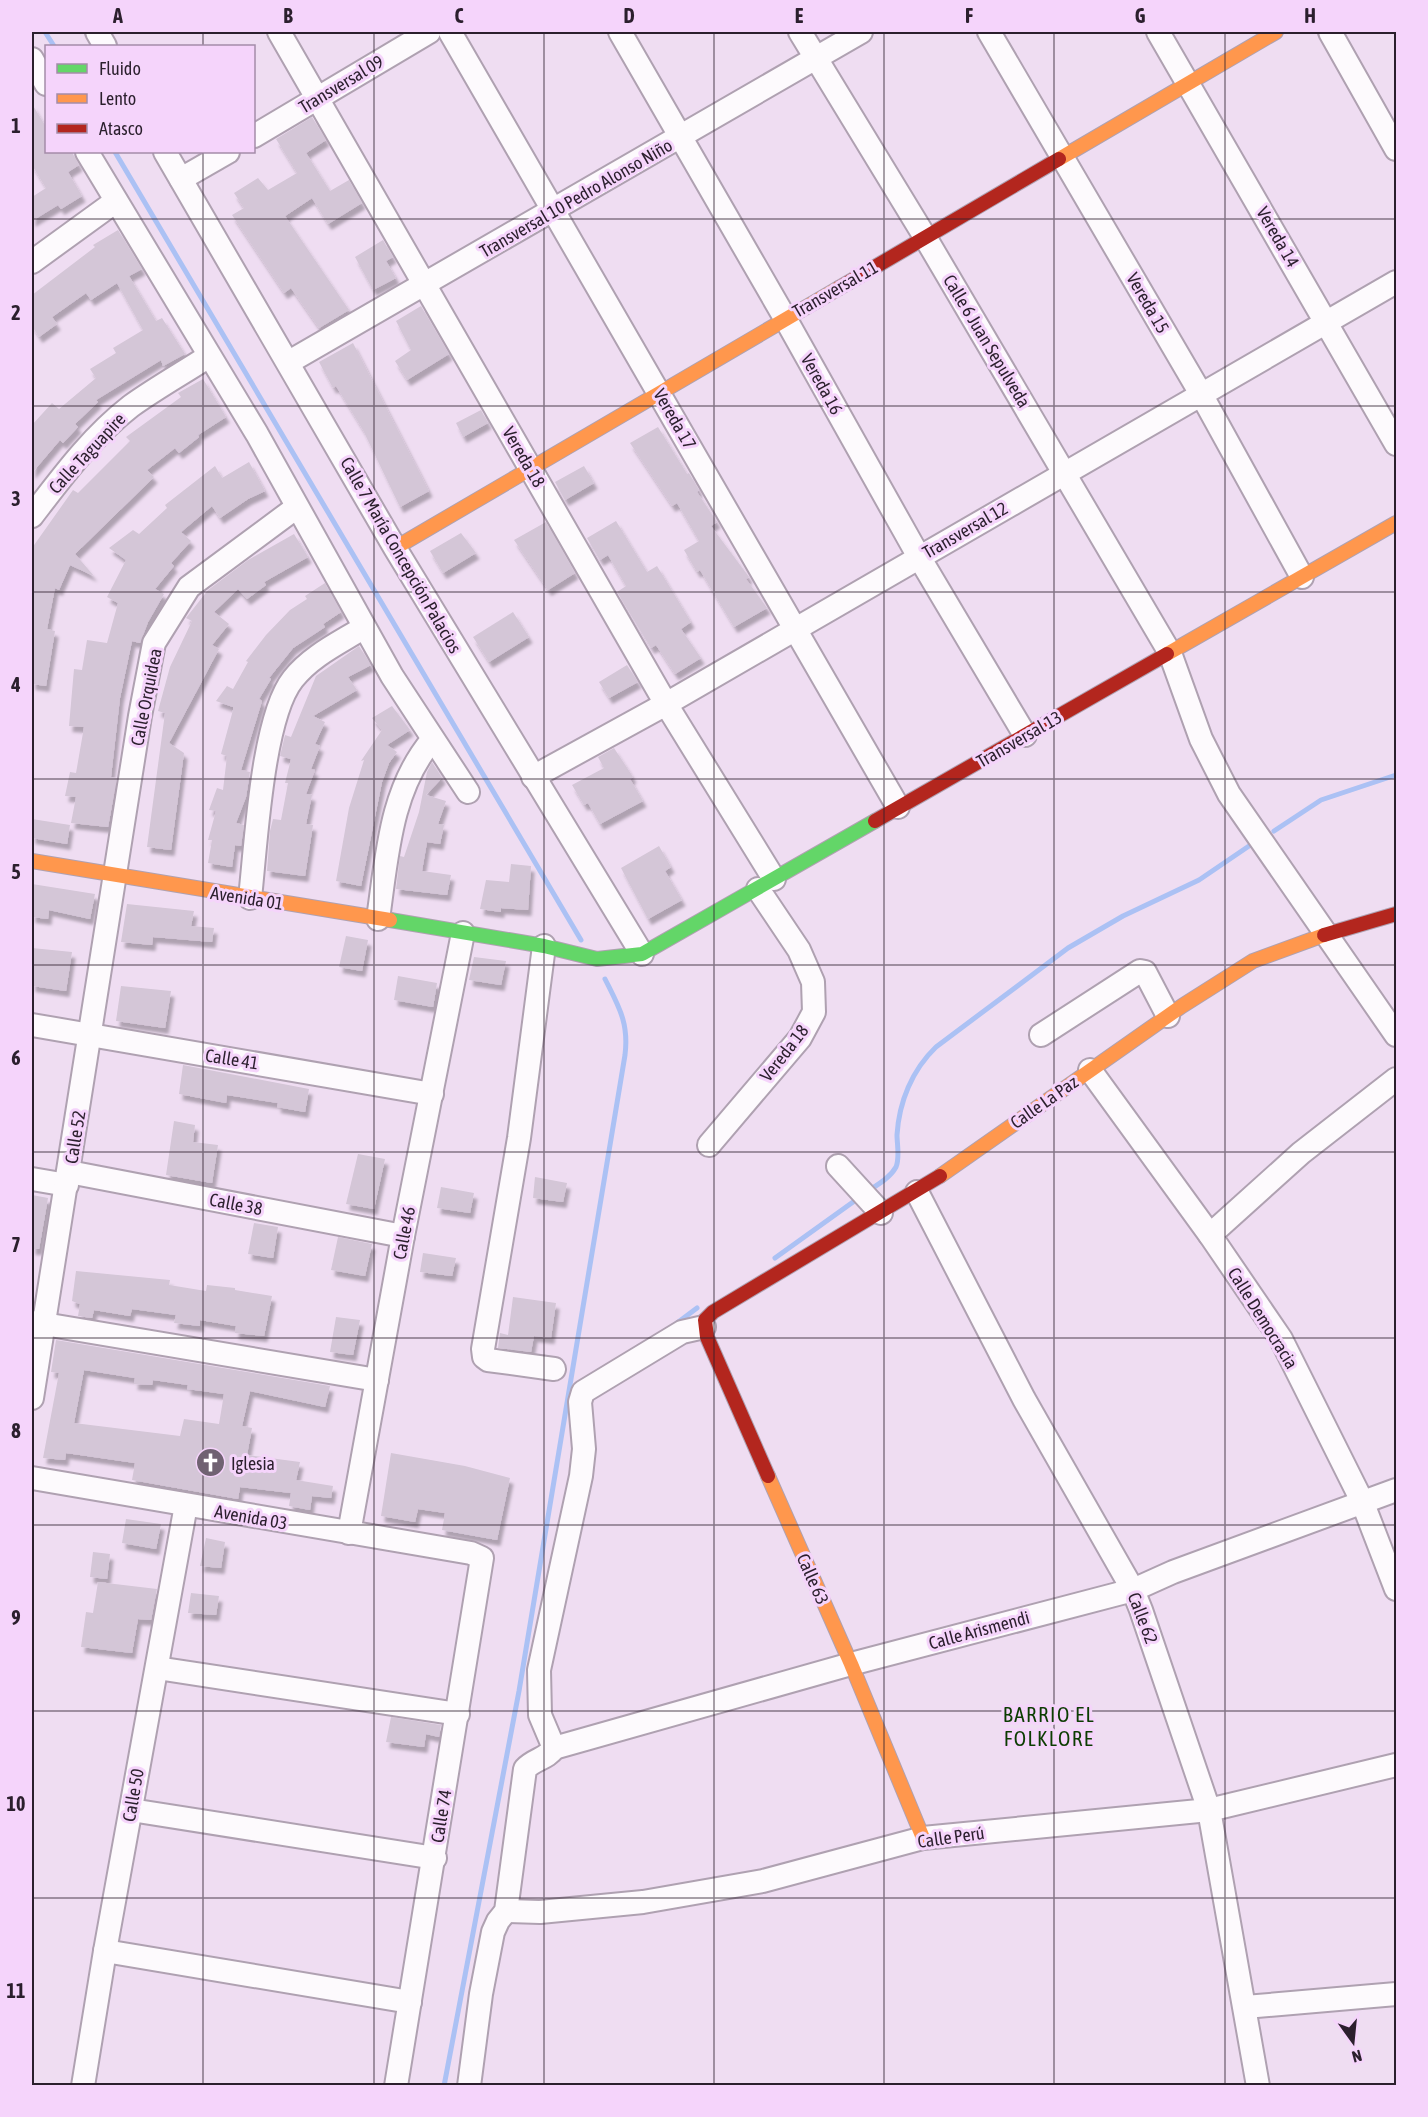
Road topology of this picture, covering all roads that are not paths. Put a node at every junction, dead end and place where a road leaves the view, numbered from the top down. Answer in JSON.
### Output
{"nodes":[{"id":1,"x":279,"y":32,"type":"edge"},
{"id":2,"x":429,"y":32,"type":"edge"},
{"id":3,"x":450,"y":32,"type":"edge"},
{"id":4,"x":620,"y":32,"type":"edge"},
{"id":5,"x":800,"y":32,"type":"edge"},
{"id":6,"x":861,"y":32,"type":"edge"},
{"id":7,"x":989,"y":32,"type":"edge"},
{"id":8,"x":1158,"y":32,"type":"edge"},
{"id":9,"x":1276,"y":32,"type":"edge"},
{"id":10,"x":1330,"y":32,"type":"edge"},
{"id":11,"x":815,"y":58,"type":"junction"},
{"id":12,"x":32,"y":59,"type":"edge"},
{"id":13,"x":45,"y":82,"type":"edge"},
{"id":14,"x":1188,"y":82,"type":"junction"},
{"id":15,"x":317,"y":98,"type":"junction"},
{"id":16,"x":255,"y":135,"type":"edge"},
{"id":17,"x":680,"y":137,"type":"junction"},
{"id":18,"x":1396,"y":149,"type":"edge"},
{"id":19,"x":88,"y":153,"type":"edge"},
{"id":20,"x":166,"y":153,"type":"edge"},
{"id":21,"x":226,"y":153,"type":"edge"},
{"id":22,"x":1064,"y":156,"type":"junction"},
{"id":23,"x":181,"y":180,"type":"junction"},
{"id":24,"x":116,"y":201,"type":"junction"},
{"id":25,"x":553,"y":211,"type":"junction"},
{"id":26,"x":925,"y":237,"type":"junction"},
{"id":27,"x":32,"y":262,"type":"edge"},
{"id":28,"x":1396,"y":282,"type":"edge"},
{"id":29,"x":424,"y":286,"type":"junction"},
{"id":30,"x":785,"y":318,"type":"junction"},
{"id":31,"x":1328,"y":322,"type":"junction"},
{"id":32,"x":209,"y":356,"type":"junction"},
{"id":33,"x":290,"y":362,"type":"junction"},
{"id":34,"x":660,"y":393,"type":"junction"},
{"id":35,"x":1201,"y":394,"type":"junction"},
{"id":36,"x":1396,"y":444,"type":"edge"},
{"id":37,"x":531,"y":468,"type":"junction"},
{"id":38,"x":1064,"y":472,"type":"junction"},
{"id":39,"x":297,"y":507,"type":"junction"},
{"id":40,"x":32,"y":516,"type":"edge"},
{"id":41,"x":1396,"y":523,"type":"edge"},
{"id":42,"x":395,"y":548,"type":"junction"},
{"id":43,"x":919,"y":557,"type":"junction"},
{"id":44,"x":1302,"y":577,"type":"junction"},
{"id":45,"x":363,"y":628,"type":"junction"},
{"id":46,"x":796,"y":629,"type":"junction"},
{"id":47,"x":1170,"y":653,"type":"junction"},
{"id":48,"x":666,"y":704,"type":"junction"},
{"id":49,"x":1026,"y":735,"type":"junction"},
{"id":50,"x":432,"y":740,"type":"junction"},
{"id":51,"x":533,"y":777,"type":"junction"},
{"id":52,"x":468,"y":792,"type":"dead end"},
{"id":53,"x":898,"y":807,"type":"junction"},
{"id":54,"x":32,"y":861,"type":"edge"},
{"id":55,"x":116,"y":877,"type":"junction"},
{"id":56,"x":766,"y":884,"type":"junction"},
{"id":57,"x":250,"y":898,"type":"junction"},
{"id":58,"x":1396,"y":914,"type":"edge"},
{"id":59,"x":378,"y":920,"type":"junction"},
{"id":60,"x":463,"y":933,"type":"junction"},
{"id":61,"x":1326,"y":935,"type":"junction"},
{"id":62,"x":544,"y":946,"type":"junction"},
{"id":63,"x":642,"y":954,"type":"junction"},
{"id":64,"x":1168,"y":1016,"type":"junction"},
{"id":65,"x":32,"y":1025,"type":"edge"},
{"id":66,"x":1041,"y":1035,"type":"dead end"},
{"id":67,"x":1396,"y":1035,"type":"edge"},
{"id":68,"x":91,"y":1036,"type":"junction"},
{"id":69,"x":1090,"y":1070,"type":"junction"},
{"id":70,"x":1396,"y":1078,"type":"edge"},
{"id":71,"x":432,"y":1094,"type":"junction"},
{"id":72,"x":709,"y":1145,"type":"dead end"},
{"id":73,"x":838,"y":1166,"type":"dead end"},
{"id":74,"x":32,"y":1179,"type":"edge"},
{"id":75,"x":68,"y":1179,"type":"junction"},
{"id":76,"x":917,"y":1191,"type":"junction"},
{"id":77,"x":868,"y":1199,"type":"junction"},
{"id":78,"x":1210,"y":1235,"type":"junction"},
{"id":79,"x":403,"y":1236,"type":"junction"},
{"id":80,"x":705,"y":1323,"type":"junction"},
{"id":81,"x":37,"y":1324,"type":"edge"},
{"id":82,"x":554,"y":1368,"type":"dead end"},
{"id":83,"x":377,"y":1380,"type":"junction"},
{"id":84,"x":32,"y":1398,"type":"edge"},
{"id":85,"x":32,"y":1478,"type":"edge"},
{"id":86,"x":1396,"y":1490,"type":"edge"},
{"id":87,"x":1362,"y":1500,"type":"junction"},
{"id":88,"x":186,"y":1505,"type":"junction"},
{"id":89,"x":349,"y":1533,"type":"junction"},
{"id":90,"x":471,"y":1553,"type":"joint"},
{"id":91,"x":1396,"y":1588,"type":"edge"},
{"id":92,"x":1133,"y":1590,"type":"junction"},
{"id":93,"x":851,"y":1664,"type":"junction"},
{"id":94,"x":157,"y":1668,"type":"junction"},
{"id":95,"x":458,"y":1714,"type":"junction"},
{"id":96,"x":554,"y":1748,"type":"junction"},
{"id":97,"x":1396,"y":1765,"type":"edge"},
{"id":98,"x":131,"y":1810,"type":"junction"},
{"id":99,"x":1209,"y":1810,"type":"junction"},
{"id":100,"x":923,"y":1838,"type":"junction"},
{"id":101,"x":435,"y":1858,"type":"junction"},
{"id":102,"x":506,"y":1911,"type":"junction"},
{"id":103,"x":105,"y":1951,"type":"junction"},
{"id":104,"x":1396,"y":1994,"type":"edge"},
{"id":105,"x":410,"y":2002,"type":"junction"},
{"id":106,"x":1245,"y":2007,"type":"junction"},
{"id":107,"x":83,"y":2085,"type":"edge"},
{"id":108,"x":396,"y":2085,"type":"edge"},
{"id":109,"x":469,"y":2085,"type":"edge"},
{"id":110,"x":1258,"y":2085,"type":"edge"}],
"edges":[{"from":1,"to":15,"type":"street","name":"Vereda 18"},
{"from":2,"to":15,"type":"street","name":"Transversal 09"},
{"from":3,"to":25,"type":"street","name":"Vereda 17"},
{"from":4,"to":17,"type":"street","name":"Vereda 16"},
{"from":5,"to":11,"type":"street","name":"Calle 6 Juan Sepulveda"},
{"from":6,"to":11,"type":"street","name":"Transversal 10 Pedro Alonso Niño"},
{"from":7,"to":22,"type":"street","name":"Vereda 15"},
{"from":8,"to":14,"type":"street","name":"Vereda 14"},
{"from":9,"to":14,"type":"street","name":"Transversal 11"},
{"from":10,"to":18,"type":"street"},
{"from":11,"to":17,"type":"street","name":"Transversal 10 Pedro Alonso Niño"},
{"from":11,"to":26,"type":"street","name":"Calle 6 Juan Sepulveda"},
{"from":12,"to":13,"type":"street"},
{"from":14,"to":22,"type":"street","name":"Transversal 11"},
{"from":14,"to":31,"type":"street","name":"Vereda 14"},
{"from":15,"to":16,"type":"street","name":"Transversal 09"},
{"from":15,"to":29,"type":"street","name":"Vereda 18"},
{"from":17,"to":25,"type":"street","name":"Transversal 10 Pedro Alonso Niño"},
{"from":17,"to":30,"type":"street","name":"Vereda 16"},
{"from":19,"to":24,"type":"street"},
{"from":20,"to":23,"type":"street","name":"Calle 7 María Concepción Palacios"},
{"from":21,"to":23,"type":"street"},
{"from":22,"to":26,"type":"street","name":"Transversal 11"},
{"from":22,"to":35,"type":"street","name":"Vereda 15"},
{"from":23,"to":33,"type":"street","name":"Calle 7 María Concepción Palacios"},
{"from":24,"to":27,"type":"street"},
{"from":24,"to":32,"type":"street"},
{"from":25,"to":29,"type":"street","name":"Transversal 10 Pedro Alonso Niño"},
{"from":25,"to":34,"type":"street","name":"Vereda 17"},
{"from":26,"to":30,"type":"street","name":"Transversal 11"},
{"from":26,"to":38,"type":"street","name":"Calle 6 Juan Sepulveda"},
{"from":28,"to":31,"type":"street","name":"Transversal 12"},
{"from":29,"to":33,"type":"street","name":"Transversal 10 Pedro Alonso Niño"},
{"from":29,"to":37,"type":"street","name":"Vereda 18"},
{"from":30,"to":34,"type":"street","name":"Transversal 11"},
{"from":30,"to":43,"type":"street","name":"Vereda 16"},
{"from":31,"to":35,"type":"street","name":"Transversal 12"},
{"from":31,"to":36,"type":"street","name":"Vereda 14"},
{"from":32,"to":39,"type":"street"},
{"from":32,"to":40,"type":"street","name":"Calle Taguapire"},
{"from":33,"to":42,"type":"street","name":"Calle 7 María Concepción Palacios"},
{"from":34,"to":37,"type":"street","name":"Transversal 11"},
{"from":34,"to":46,"type":"street","name":"Vereda 17"},
{"from":35,"to":38,"type":"street","name":"Transversal 12"},
{"from":35,"to":44,"type":"street","name":"Vereda 15"},
{"from":37,"to":42,"type":"street","name":"Transversal 11"},
{"from":37,"to":48,"type":"street","name":"Vereda 18"},
{"from":38,"to":43,"type":"street","name":"Transversal 12"},
{"from":38,"to":47,"type":"street","name":"Calle 6 Juan Sepulveda"},
{"from":39,"to":45,"type":"street"},
{"from":39,"to":55,"type":"street","name":"Calle Orquidea"},
{"from":41,"to":44,"type":"street","name":"Transversal 13"},
{"from":42,"to":51,"type":"street","name":"Calle 7 María Concepción Palacios"},
{"from":43,"to":46,"type":"street","name":"Transversal 12"},
{"from":43,"to":49,"type":"street","name":"Vereda 16"},
{"from":44,"to":47,"type":"street","name":"Transversal 13"},
{"from":45,"to":50,"type":"street"},
{"from":45,"to":57,"type":"street"},
{"from":46,"to":48,"type":"street","name":"Transversal 12"},
{"from":46,"to":53,"type":"street","name":"Vereda 17"},
{"from":47,"to":49,"type":"street","name":"Transversal 13"},
{"from":47,"to":61,"type":"street","name":"Calle 6 Juan Sepulveda"},
{"from":48,"to":51,"type":"street","name":"Transversal 12"},
{"from":48,"to":56,"type":"street","name":"Vereda 18"},
{"from":49,"to":53,"type":"street","name":"Transversal 13"},
{"from":50,"to":52,"type":"street"},
{"from":50,"to":59,"type":"street"},
{"from":51,"to":63,"type":"street","name":"Calle 7 María Concepción Palacios"},
{"from":53,"to":56,"type":"street","name":"Transversal 13"},
{"from":54,"to":55,"type":"street","name":"Avenida 01"},
{"from":55,"to":57,"type":"street","name":"Avenida 01"},
{"from":55,"to":68,"type":"street","name":"Calle 52"},
{"from":56,"to":63,"type":"street","name":"Transversal 13"},
{"from":56,"to":72,"type":"street","name":"Vereda 18"},
{"from":57,"to":59,"type":"street","name":"Avenida 01"},
{"from":58,"to":61,"type":"street","name":"Calle La Paz"},
{"from":59,"to":60,"type":"street","name":"Avenida 01"},
{"from":60,"to":62,"type":"street","name":"Avenida 01"},
{"from":60,"to":71,"type":"street","name":"Calle 46"},
{"from":61,"to":64,"type":"street","name":"Calle La Paz"},
{"from":61,"to":67,"type":"street","name":"Calle 6 Juan Sepulveda"},
{"from":62,"to":63,"type":"street","name":"Avenida 01"},
{"from":62,"to":82,"type":"street"},
{"from":64,"to":66,"type":"street"},
{"from":64,"to":69,"type":"street","name":"Calle La Paz"},
{"from":65,"to":68,"type":"street","name":"Calle 41"},
{"from":68,"to":71,"type":"street","name":"Calle 41"},
{"from":68,"to":75,"type":"street","name":"Calle 52"},
{"from":69,"to":76,"type":"street","name":"Calle La Paz"},
{"from":69,"to":78,"type":"street","name":"Calle Democracia"},
{"from":70,"to":78,"type":"street"},
{"from":71,"to":79,"type":"street","name":"Calle 46"},
{"from":73,"to":77,"type":"street"},
{"from":74,"to":75,"type":"street","name":"Calle 38"},
{"from":75,"to":79,"type":"street","name":"Calle 38"},
{"from":75,"to":81,"type":"street","name":"Calle 52"},
{"from":76,"to":77,"type":"street","name":"Calle La Paz"},
{"from":76,"to":92,"type":"street","name":"Calle 62"},
{"from":77,"to":80,"type":"street","name":"Calle La Paz"},
{"from":78,"to":87,"type":"street","name":"Calle Democracia"},
{"from":79,"to":83,"type":"street","name":"Calle 46"},
{"from":80,"to":93,"type":"street","name":"Calle 63"},
{"from":80,"to":96,"type":"street"},
{"from":81,"to":83,"type":"street"},
{"from":81,"to":84,"type":"street","name":"Calle 52"},
{"from":83,"to":89,"type":"street","name":"Calle 46"},
{"from":85,"to":88,"type":"street","name":"Avenida 03"},
{"from":86,"to":87,"type":"street","name":"Calle Arismendi"},
{"from":87,"to":91,"type":"street","name":"Calle Democracia"},
{"from":87,"to":92,"type":"street","name":"Calle Arismendi"},
{"from":88,"to":89,"type":"street","name":"Avenida 03"},
{"from":88,"to":94,"type":"street","name":"Calle 50"},
{"from":89,"to":90,"type":"street","name":"Avenida 03"},
{"from":90,"to":95,"type":"street","name":"Calle 74"},
{"from":92,"to":93,"type":"street","name":"Calle Arismendi"},
{"from":92,"to":99,"type":"street","name":"Calle 62"},
{"from":93,"to":96,"type":"street","name":"Calle Arismendi"},
{"from":93,"to":100,"type":"street","name":"Calle 63"},
{"from":94,"to":95,"type":"street"},
{"from":94,"to":98,"type":"street","name":"Calle 50"},
{"from":95,"to":101,"type":"street","name":"Calle 74"},
{"from":96,"to":102,"type":"street","name":"Calle Arismendi"},
{"from":97,"to":99,"type":"street","name":"Calle Perú"},
{"from":98,"to":101,"type":"street"},
{"from":98,"to":103,"type":"street","name":"Calle 50"},
{"from":99,"to":100,"type":"street","name":"Calle Perú"},
{"from":99,"to":106,"type":"street","name":"Calle 62"},
{"from":100,"to":102,"type":"street","name":"Calle Perú"},
{"from":101,"to":105,"type":"street","name":"Calle 74"},
{"from":102,"to":109,"type":"street"},
{"from":103,"to":105,"type":"street"},
{"from":103,"to":107,"type":"street","name":"Calle 50"},
{"from":104,"to":106,"type":"street"},
{"from":105,"to":108,"type":"street","name":"Calle 74"},
{"from":106,"to":110,"type":"street","name":"Calle 62"}]}
